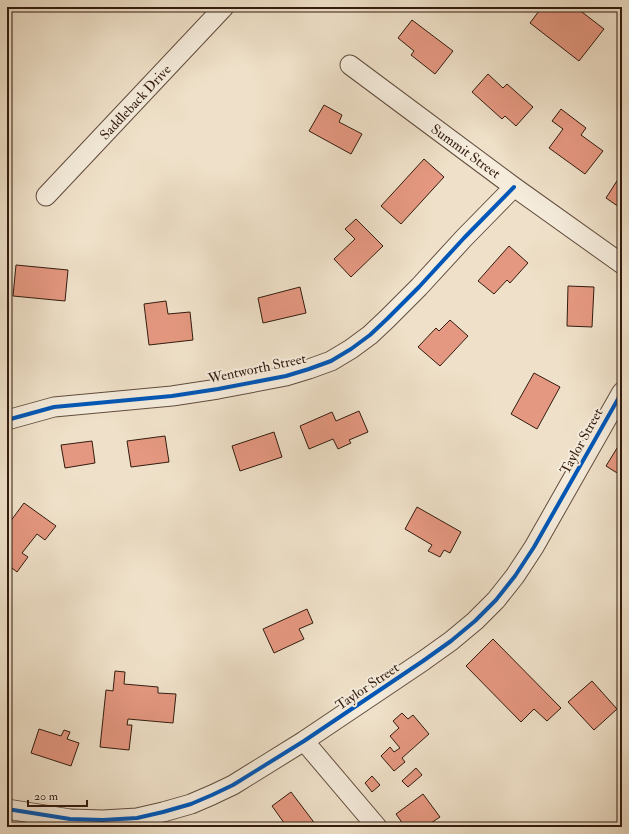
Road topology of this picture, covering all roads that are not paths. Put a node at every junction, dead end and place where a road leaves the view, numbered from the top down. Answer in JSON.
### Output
{"nodes":[{"id":1,"x":224,"y":7,"type":"edge"},
{"id":2,"x":350,"y":65,"type":"dead end"},
{"id":3,"x":514,"y":187,"type":"junction"},
{"id":4,"x":46,"y":196,"type":"dead end"},
{"id":5,"x":622,"y":264,"type":"edge"},
{"id":6,"x":622,"y":392,"type":"edge"},
{"id":7,"x":7,"y":420,"type":"edge"},
{"id":8,"x":304,"y":741,"type":"junction"},
{"id":9,"x":7,"y":809,"type":"edge"},
{"id":10,"x":134,"y":822,"type":"edge"},
{"id":11,"x":377,"y":827,"type":"edge"}],
"edges":[{"from":1,"to":4,"type":"street","name":"Saddleback Drive"},
{"from":2,"to":3,"type":"street","name":"Summit Street"},
{"from":3,"to":5,"type":"street","name":"Summit Street"},
{"from":3,"to":7,"type":"street","name":"Wentworth Street"},
{"from":6,"to":8,"type":"street","name":"Taylor Street"},
{"from":8,"to":10,"type":"street","name":"Taylor Street"},
{"from":8,"to":11,"type":"street"},
{"from":9,"to":10,"type":"street","name":"Taylor Street"}]}
